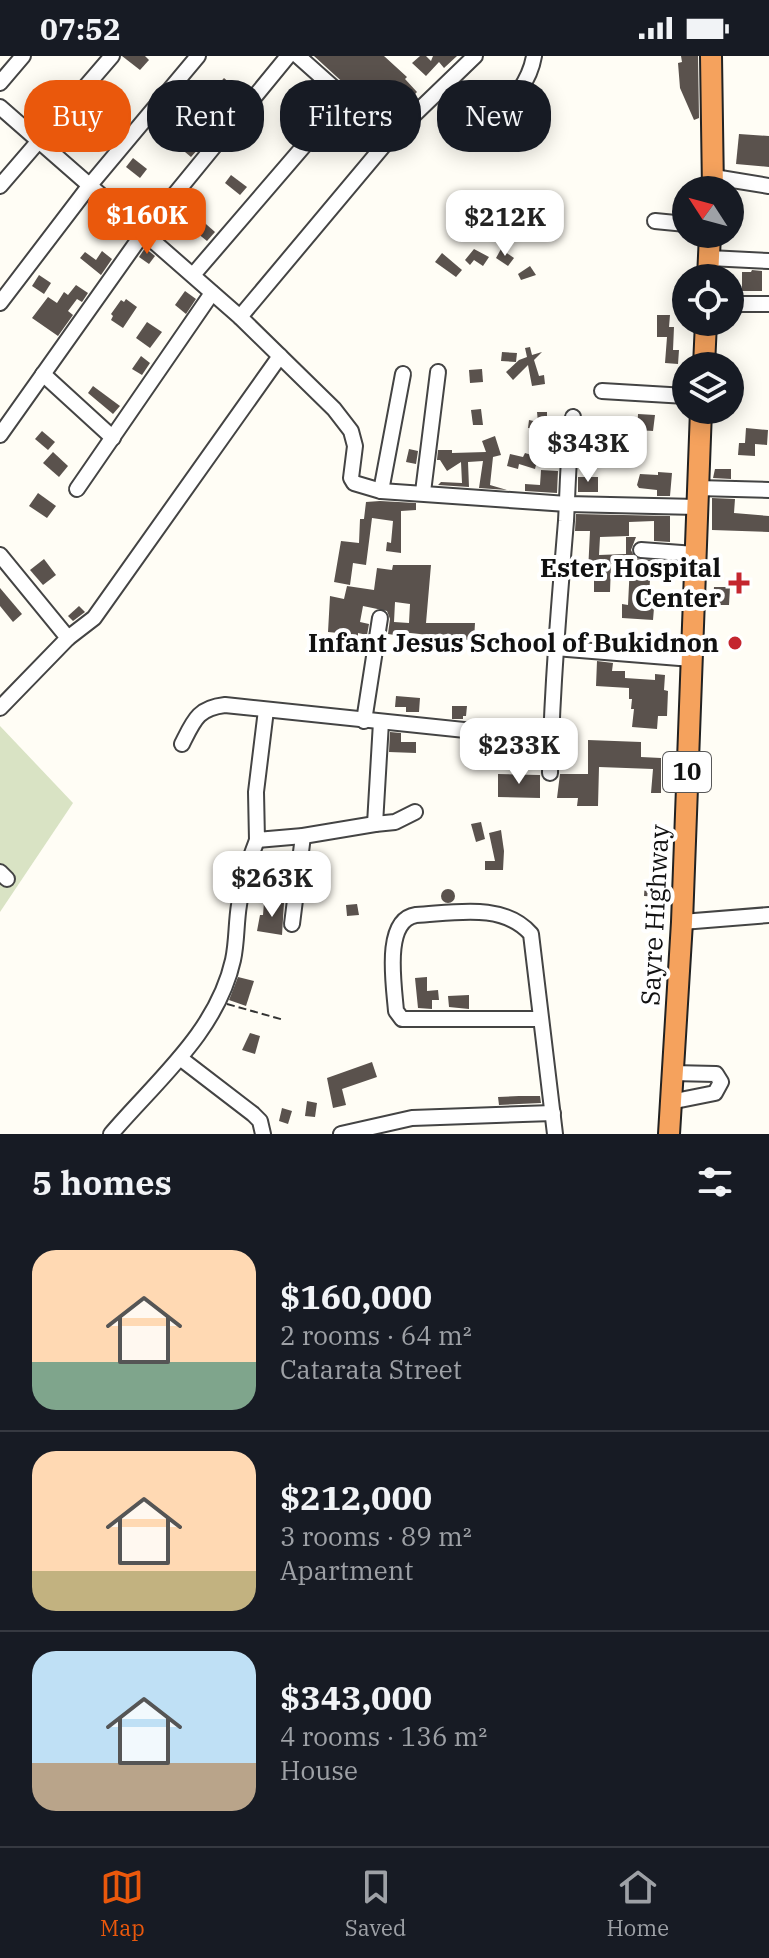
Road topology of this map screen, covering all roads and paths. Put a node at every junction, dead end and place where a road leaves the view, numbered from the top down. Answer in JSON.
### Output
{"nodes":[{"id":1,"x":23,"y":56,"type":"edge"},
{"id":2,"x":112,"y":56,"type":"edge"},
{"id":3,"x":198,"y":56,"type":"edge"},
{"id":4,"x":288,"y":56,"type":"edge"},
{"id":5,"x":298,"y":56,"type":"edge"},
{"id":6,"x":475,"y":56,"type":"edge"},
{"id":7,"x":534,"y":56,"type":"edge"},
{"id":8,"x":711,"y":56,"type":"edge"},
{"id":9,"x":91,"y":80,"type":"edge"},
{"id":10,"x":326,"y":80,"type":"edge"},
{"id":11,"x":527,"y":80,"type":"edge"},
{"id":12,"x":0,"y":83,"type":"edge"},
{"id":13,"x":0,"y":107,"type":"edge"},
{"id":14,"x":421,"y":108,"type":"edge"},
{"id":15,"x":0,"y":119,"type":"edge"},
{"id":16,"x":17,"y":120,"type":"junction"},
{"id":17,"x":24,"y":126,"type":"edge"},
{"id":18,"x":30,"y":152,"type":"edge"},
{"id":19,"x":53,"y":152,"type":"edge"},
{"id":20,"x":299,"y":152,"type":"edge"},
{"id":21,"x":378,"y":152,"type":"edge"},
{"id":22,"x":713,"y":176,"type":"edge"},
{"id":23,"x":90,"y":185,"type":"junction"},
{"id":24,"x":744,"y":185,"type":"edge"},
{"id":25,"x":0,"y":186,"type":"edge"},
{"id":26,"x":769,"y":186,"type":"edge"},
{"id":27,"x":655,"y":221,"type":"dead end"},
{"id":28,"x":672,"y":223,"type":"edge"},
{"id":29,"x":144,"y":232,"type":"junction"},
{"id":30,"x":769,"y":261,"type":"edge"},
{"id":31,"x":743,"y":264,"type":"edge"},
{"id":32,"x":193,"y":275,"type":"junction"},
{"id":33,"x":212,"y":293,"type":"junction"},
{"id":34,"x":0,"y":303,"type":"edge"},
{"id":35,"x":744,"y":304,"type":"edge"},
{"id":36,"x":769,"y":304,"type":"edge"},
{"id":37,"x":240,"y":317,"type":"junction"},
{"id":38,"x":280,"y":356,"type":"junction"},
{"id":39,"x":438,"y":372,"type":"dead end"},
{"id":40,"x":43,"y":374,"type":"junction"},
{"id":41,"x":403,"y":374,"type":"dead end"},
{"id":42,"x":602,"y":391,"type":"dead end"},
{"id":43,"x":672,"y":395,"type":"edge"},
{"id":44,"x":573,"y":417,"type":"dead end"},
{"id":45,"x":700,"y":424,"type":"edge"},
{"id":46,"x":0,"y":435,"type":"edge"},
{"id":47,"x":113,"y":438,"type":"junction"},
{"id":48,"x":77,"y":489,"type":"dead end"},
{"id":49,"x":769,"y":490,"type":"edge"},
{"id":50,"x":381,"y":491,"type":"junction"},
{"id":51,"x":423,"y":492,"type":"junction"},
{"id":52,"x":697,"y":498,"type":"junction"},
{"id":53,"x":567,"y":504,"type":"junction"},
{"id":54,"x":641,"y":550,"type":"dead end"},
{"id":55,"x":695,"y":554,"type":"junction"},
{"id":56,"x":0,"y":555,"type":"edge"},
{"id":57,"x":380,"y":618,"type":"dead end"},
{"id":58,"x":68,"y":638,"type":"junction"},
{"id":59,"x":555,"y":648,"type":"junction"},
{"id":60,"x":692,"y":659,"type":"junction"},
{"id":61,"x":0,"y":708,"type":"edge"},
{"id":62,"x":266,"y":710,"type":"junction"},
{"id":63,"x":364,"y":721,"type":"junction"},
{"id":64,"x":381,"y":722,"type":"junction"},
{"id":65,"x":551,"y":739,"type":"junction"},
{"id":66,"x":182,"y":744,"type":"dead end"},
{"id":67,"x":550,"y":773,"type":"dead end"},
{"id":68,"x":415,"y":812,"type":"dead end"},
{"id":69,"x":375,"y":824,"type":"junction"},
{"id":70,"x":303,"y":836,"type":"junction"},
{"id":71,"x":257,"y":840,"type":"junction"},
{"id":72,"x":769,"y":915,"type":"edge"},
{"id":73,"x":682,"y":922,"type":"junction"},
{"id":74,"x":292,"y":924,"type":"dead end"},
{"id":75,"x":217,"y":1001,"type":"junction"},
{"id":76,"x":541,"y":1019,"type":"junction"},
{"id":77,"x":284,"y":1020,"type":"dead end"},
{"id":78,"x":180,"y":1058,"type":"junction"},
{"id":79,"x":672,"y":1073,"type":"junction"},
{"id":80,"x":670,"y":1102,"type":"junction"},
{"id":81,"x":553,"y":1113,"type":"junction"},
{"id":82,"x":381,"y":1129,"type":"edge"},
{"id":83,"x":111,"y":1134,"type":"edge"},
{"id":84,"x":263,"y":1134,"type":"edge"},
{"id":85,"x":341,"y":1134,"type":"edge"},
{"id":86,"x":555,"y":1134,"type":"edge"},
{"id":87,"x":669,"y":1134,"type":"edge"}],
"edges":[{"from":1,"to":12,"type":"street"},
{"from":2,"to":9,"type":"street"},
{"from":3,"to":23,"type":"street"},
{"from":4,"to":29,"type":"street"},
{"from":5,"to":10,"type":"street"},
{"from":6,"to":14,"type":"street"},
{"from":7,"to":11,"type":"street"},
{"from":8,"to":22,"type":"highway"},
{"from":13,"to":16,"type":"street"},
{"from":15,"to":16,"type":"street"},
{"from":16,"to":17,"type":"street"},
{"from":18,"to":25,"type":"street"},
{"from":19,"to":23,"type":"street"},
{"from":20,"to":32,"type":"street"},
{"from":21,"to":37,"type":"street"},
{"from":23,"to":29,"type":"street"},
{"from":23,"to":34,"type":"street"},
{"from":24,"to":26,"type":"street"},
{"from":27,"to":28,"type":"street"},
{"from":29,"to":32,"type":"street"},
{"from":29,"to":40,"type":"street"},
{"from":30,"to":31,"type":"street"},
{"from":32,"to":33,"type":"street"},
{"from":33,"to":37,"type":"street"},
{"from":33,"to":47,"type":"street"},
{"from":35,"to":36,"type":"street"},
{"from":37,"to":38,"type":"street"},
{"from":38,"to":50,"type":"street"},
{"from":38,"to":58,"type":"street"},
{"from":39,"to":51,"type":"street"},
{"from":40,"to":46,"type":"street"},
{"from":40,"to":47,"type":"street"},
{"from":41,"to":50,"type":"street"},
{"from":42,"to":43,"type":"street"},
{"from":44,"to":53,"type":"street"},
{"from":45,"to":52,"type":"highway","name":"Sayre Highway","number":"10"},
{"from":47,"to":48,"type":"street"},
{"from":49,"to":52,"type":"street"},
{"from":50,"to":51,"type":"street"},
{"from":51,"to":53,"type":"street"},
{"from":52,"to":53,"type":"street"},
{"from":52,"to":55,"type":"highway","name":"Sayre Highway","number":"10"},
{"from":53,"to":59,"type":"street"},
{"from":54,"to":55,"type":"street"},
{"from":55,"to":60,"type":"highway","name":"Sayre Highway","number":"10"},
{"from":56,"to":58,"type":"street"},
{"from":57,"to":63,"type":"street"},
{"from":58,"to":61,"type":"street"},
{"from":59,"to":60,"type":"street"},
{"from":59,"to":65,"type":"street"},
{"from":60,"to":73,"type":"highway","name":"Sayre Highway","number":"10"},
{"from":62,"to":63,"type":"street"},
{"from":62,"to":66,"type":"street"},
{"from":62,"to":71,"type":"street"},
{"from":63,"to":64,"type":"street"},
{"from":64,"to":65,"type":"street"},
{"from":64,"to":69,"type":"street"},
{"from":65,"to":67,"type":"street"},
{"from":68,"to":69,"type":"street"},
{"from":69,"to":70,"type":"street"},
{"from":70,"to":71,"type":"street"},
{"from":70,"to":74,"type":"street"},
{"from":71,"to":75,"type":"street"},
{"from":72,"to":73,"type":"street"},
{"from":73,"to":79,"type":"highway","name":"Sayre Highway","number":"10"},
{"from":75,"to":77,"type":"path"},
{"from":75,"to":78,"type":"street"},
{"from":76,"to":76,"type":"street"},
{"from":76,"to":81,"type":"street"},
{"from":78,"to":83,"type":"street"},
{"from":78,"to":84,"type":"street"},
{"from":79,"to":80,"type":"highway","name":"Sayre Highway","number":"10"},
{"from":79,"to":80,"type":"street"},
{"from":80,"to":87,"type":"highway","name":"Sayre Highway","number":"10"},
{"from":81,"to":82,"type":"street"},
{"from":81,"to":86,"type":"street"},
{"from":82,"to":85,"type":"street"}]}
